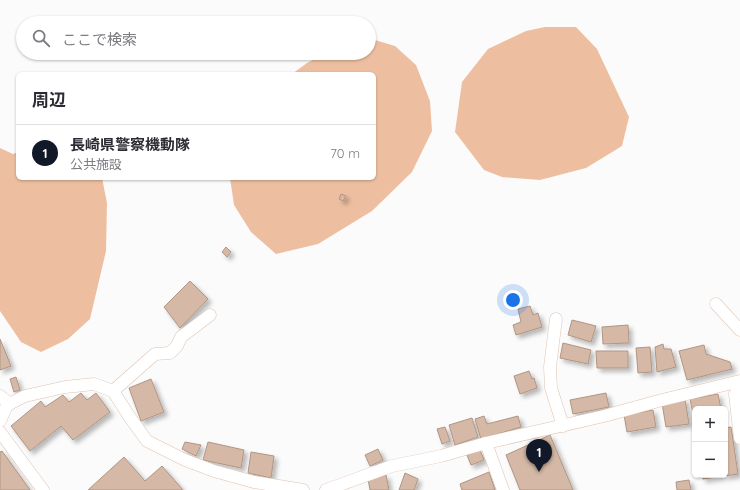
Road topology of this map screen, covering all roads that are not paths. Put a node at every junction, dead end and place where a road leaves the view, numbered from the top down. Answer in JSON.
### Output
{"nodes":[{"id":1,"x":716,"y":304,"type":"dead end"},
{"id":2,"x":210,"y":315,"type":"dead end"},
{"id":3,"x":556,"y":319,"type":"dead end"},
{"id":4,"x":740,"y":330,"type":"edge"},
{"id":5,"x":740,"y":381,"type":"edge"},
{"id":6,"x":113,"y":391,"type":"junction"},
{"id":7,"x":740,"y":393,"type":"edge"},
{"id":8,"x":0,"y":396,"type":"edge"},
{"id":9,"x":10,"y":404,"type":"junction"},
{"id":10,"x":0,"y":421,"type":"edge"},
{"id":11,"x":563,"y":426,"type":"junction"},
{"id":12,"x":0,"y":432,"type":"edge"},
{"id":13,"x":740,"y":438,"type":"edge"},
{"id":14,"x":486,"y":443,"type":"junction"},
{"id":15,"x":43,"y":490,"type":"edge"},
{"id":16,"x":303,"y":490,"type":"edge"},
{"id":17,"x":326,"y":490,"type":"edge"},
{"id":18,"x":503,"y":490,"type":"edge"}],
"edges":[{"from":1,"to":4,"type":"street"},
{"from":2,"to":6,"type":"street"},
{"from":3,"to":11,"type":"street"},
{"from":5,"to":11,"type":"street"},
{"from":6,"to":9,"type":"street"},
{"from":6,"to":16,"type":"street"},
{"from":7,"to":13,"type":"street"},
{"from":8,"to":9,"type":"street"},
{"from":9,"to":10,"type":"street"},
{"from":11,"to":14,"type":"street"},
{"from":12,"to":15,"type":"street"},
{"from":14,"to":17,"type":"street"},
{"from":14,"to":18,"type":"street"}]}
